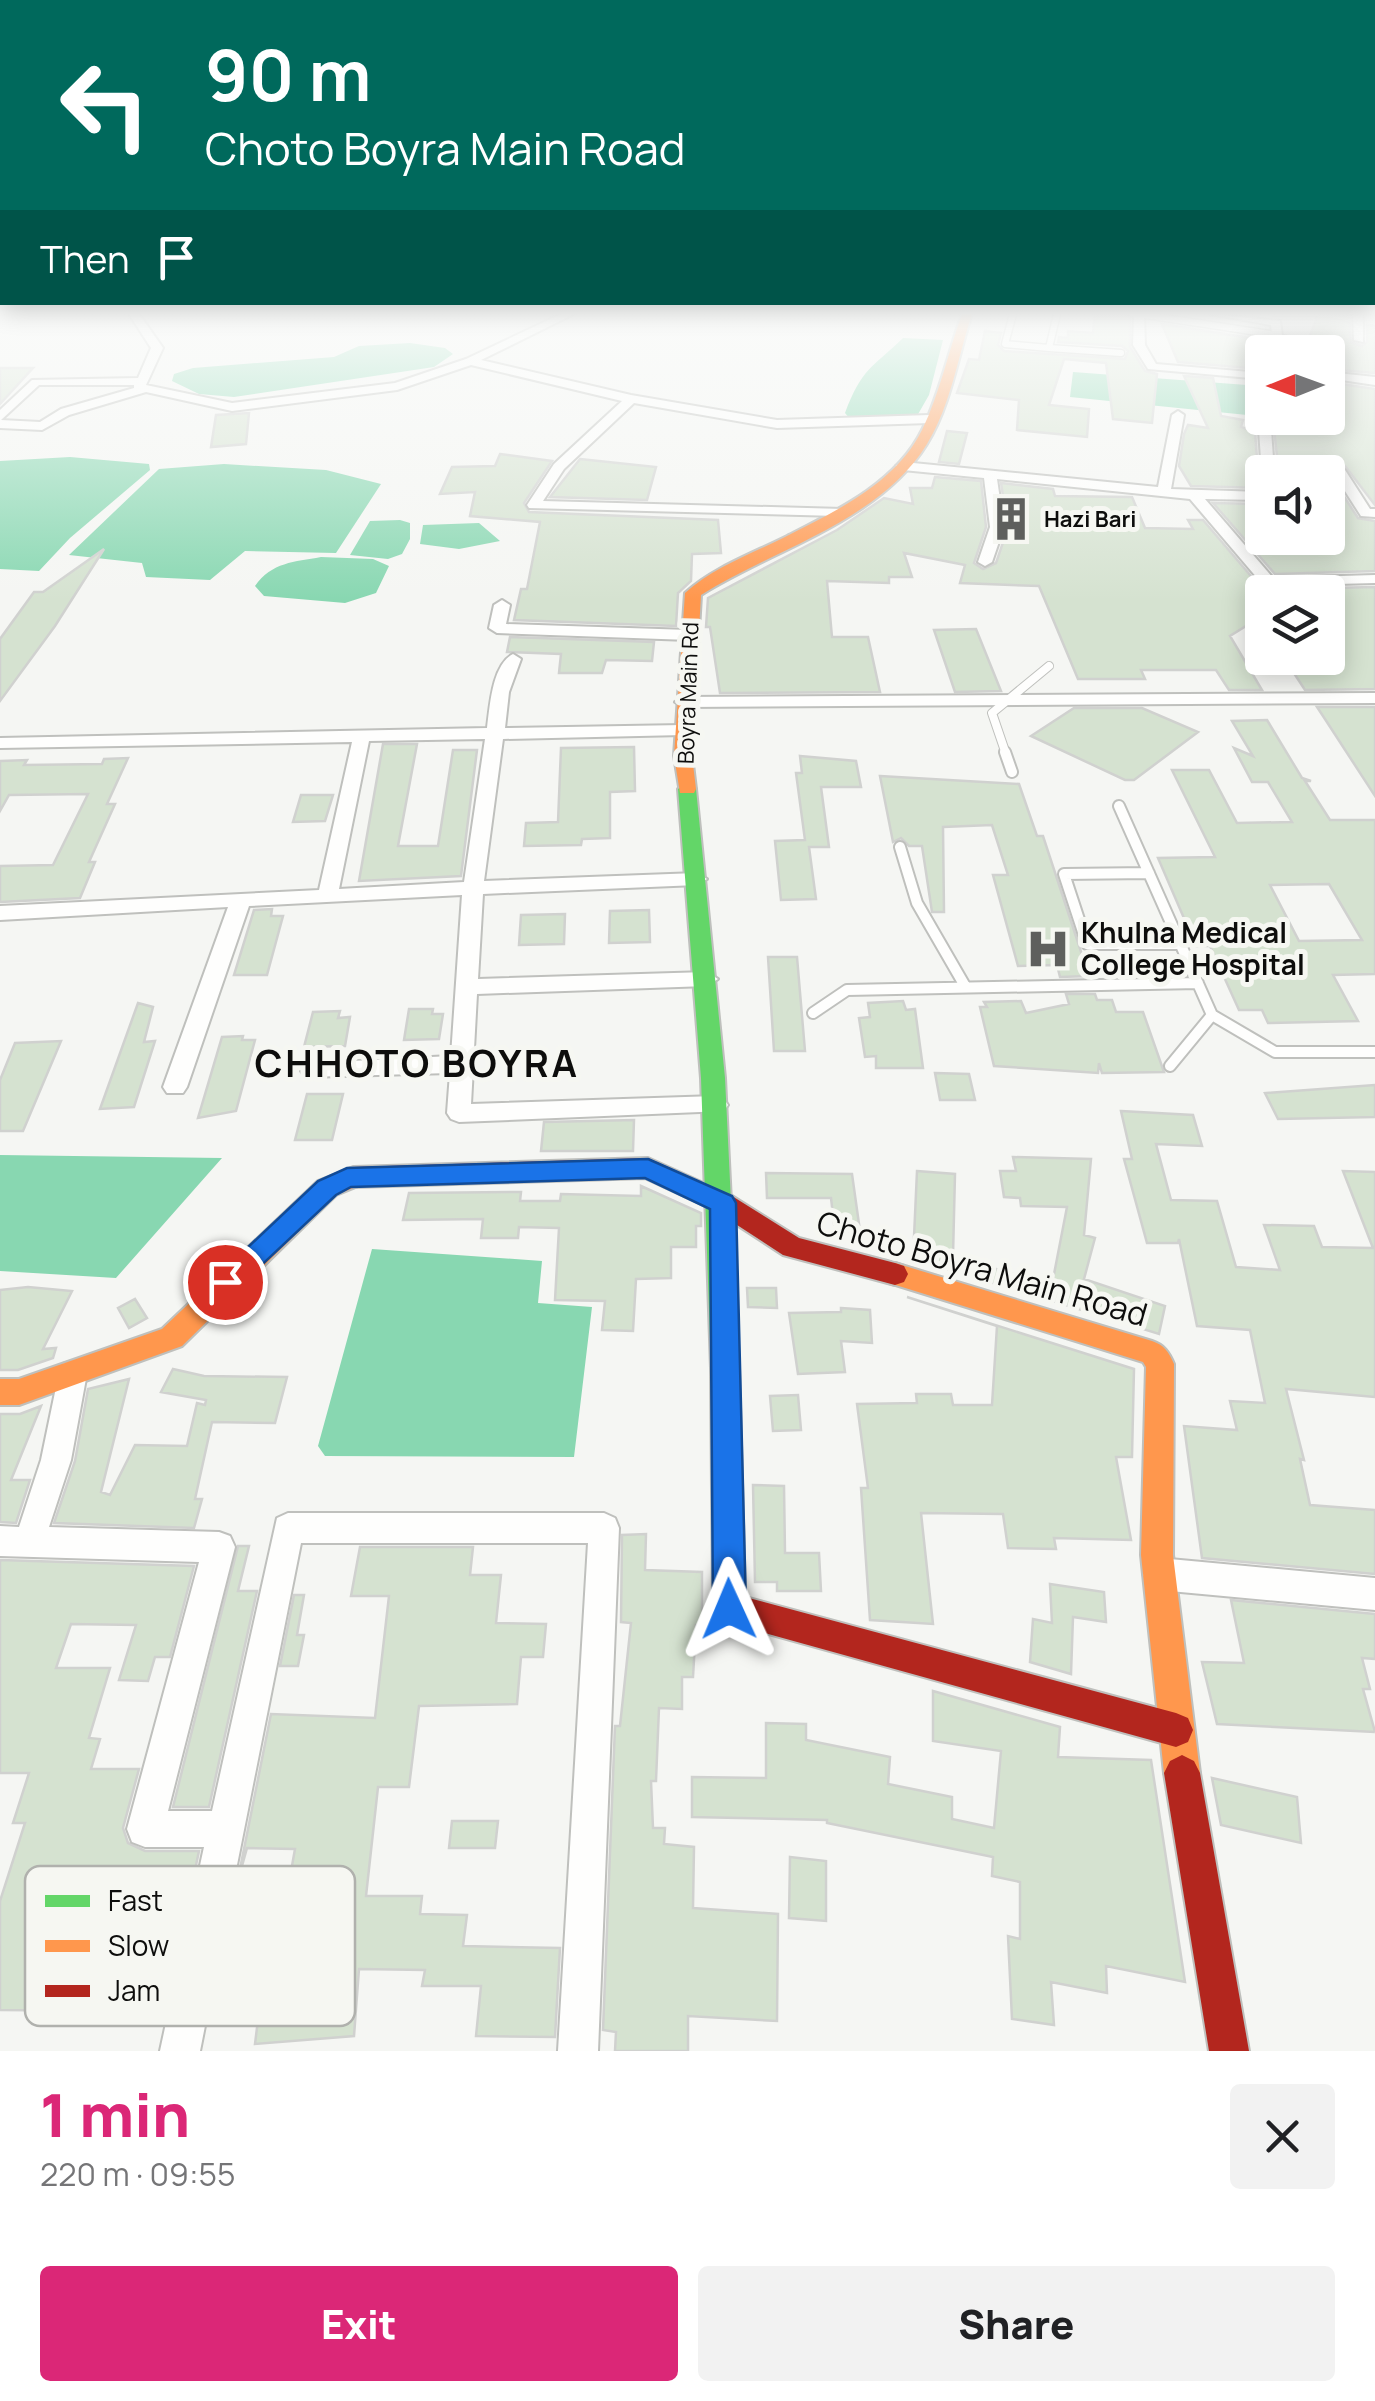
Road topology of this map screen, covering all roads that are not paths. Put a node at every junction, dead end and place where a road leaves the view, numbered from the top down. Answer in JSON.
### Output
{"nodes":[{"id":1,"x":71,"y":410,"type":"edge"},
{"id":2,"x":620,"y":410,"type":"edge"},
{"id":3,"x":694,"y":410,"type":"edge"},
{"id":4,"x":932,"y":410,"type":"edge"},
{"id":5,"x":1178,"y":415,"type":"dead end"},
{"id":6,"x":929,"y":419,"type":"junction"},
{"id":7,"x":0,"y":420,"type":"edge"},
{"id":8,"x":903,"y":466,"type":"junction"},
{"id":9,"x":990,"y":476,"type":"junction"},
{"id":10,"x":1345,"y":481,"type":"edge"},
{"id":11,"x":1164,"y":489,"type":"junction"},
{"id":12,"x":1194,"y":495,"type":"junction"},
{"id":13,"x":1245,"y":496,"type":"edge"},
{"id":14,"x":838,"y":512,"type":"junction"},
{"id":15,"x":1375,"y":514,"type":"edge"},
{"id":16,"x":985,"y":562,"type":"dead end"},
{"id":17,"x":1375,"y":580,"type":"edge"},
{"id":18,"x":502,"y":604,"type":"dead end"},
{"id":19,"x":688,"y":634,"type":"junction"},
{"id":20,"x":513,"y":659,"type":"dead end"},
{"id":21,"x":1049,"y":666,"type":"dead end"},
{"id":22,"x":1375,"y":698,"type":"edge"},
{"id":23,"x":1006,"y":700,"type":"junction"},
{"id":24,"x":684,"y":702,"type":"junction"},
{"id":25,"x":683,"y":730,"type":"junction"},
{"id":26,"x":497,"y":733,"type":"junction"},
{"id":27,"x":362,"y":734,"type":"junction"},
{"id":28,"x":0,"y":743,"type":"edge"},
{"id":29,"x":1012,"y":772,"type":"dead end"},
{"id":30,"x":1119,"y":806,"type":"dead end"},
{"id":31,"x":900,"y":848,"type":"dead end"},
{"id":32,"x":1149,"y":873,"type":"junction"},
{"id":33,"x":697,"y":879,"type":"junction"},
{"id":34,"x":473,"y":888,"type":"junction"},
{"id":35,"x":328,"y":893,"type":"junction"},
{"id":36,"x":241,"y":900,"type":"junction"},
{"id":37,"x":0,"y":913,"type":"edge"},
{"id":38,"x":1181,"y":944,"type":"junction"},
{"id":39,"x":708,"y":979,"type":"junction"},
{"id":40,"x":1198,"y":984,"type":"junction"},
{"id":41,"x":964,"y":986,"type":"junction"},
{"id":42,"x":466,"y":987,"type":"junction"},
{"id":43,"x":813,"y":1013,"type":"dead end"},
{"id":44,"x":1212,"y":1015,"type":"junction"},
{"id":45,"x":1375,"y":1052,"type":"edge"},
{"id":46,"x":462,"y":1064,"type":"junction"},
{"id":47,"x":1170,"y":1066,"type":"dead end"},
{"id":48,"x":313,"y":1071,"type":"dead end"},
{"id":49,"x":175,"y":1086,"type":"dead end"},
{"id":50,"x":716,"y":1105,"type":"junction"},
{"id":51,"x":723,"y":1203,"type":"junction"},
{"id":52,"x":73,"y":1373,"type":"junction"},
{"id":53,"x":0,"y":1392,"type":"edge"},
{"id":54,"x":14,"y":1541,"type":"edge"},
{"id":55,"x":1160,"y":1574,"type":"junction"},
{"id":56,"x":1375,"y":1594,"type":"edge"},
{"id":57,"x":1176,"y":1730,"type":"junction"},
{"id":58,"x":224,"y":1828,"type":"junction"},
{"id":59,"x":217,"y":1866,"type":"edge"},
{"id":60,"x":185,"y":2026,"type":"edge"},
{"id":61,"x":180,"y":2051,"type":"edge"},
{"id":62,"x":578,"y":2051,"type":"edge"},
{"id":63,"x":1229,"y":2051,"type":"edge"}],
"edges":[{"from":1,"to":7,"type":"street"},
{"from":2,"to":14,"type":"street"},
{"from":3,"to":6,"type":"street"},
{"from":4,"to":6,"type":"street","name":"Boyra Main Rd"},
{"from":5,"to":11,"type":"street"},
{"from":6,"to":8,"type":"street","name":"Boyra Main Rd"},
{"from":8,"to":9,"type":"street"},
{"from":8,"to":14,"type":"street","name":"Boyra Main Rd"},
{"from":9,"to":11,"type":"street"},
{"from":9,"to":16,"type":"street"},
{"from":10,"to":15,"type":"street"},
{"from":11,"to":12,"type":"street"},
{"from":12,"to":13,"type":"street"},
{"from":12,"to":17,"type":"street"},
{"from":14,"to":19,"type":"street","name":"Boyra Main Rd"},
{"from":18,"to":19,"type":"street"},
{"from":19,"to":24,"type":"street","name":"Boyra Main Rd"},
{"from":20,"to":26,"type":"street"},
{"from":21,"to":23,"type":"lane"},
{"from":22,"to":23,"type":"street"},
{"from":23,"to":24,"type":"street"},
{"from":23,"to":29,"type":"lane"},
{"from":24,"to":25,"type":"street","name":"Boyra Main Rd"},
{"from":25,"to":26,"type":"street"},
{"from":25,"to":33,"type":"street","name":"Boyra Main Rd"},
{"from":26,"to":27,"type":"street"},
{"from":26,"to":34,"type":"street"},
{"from":27,"to":28,"type":"street"},
{"from":27,"to":35,"type":"street"},
{"from":30,"to":32,"type":"lane"},
{"from":31,"to":41,"type":"lane"},
{"from":32,"to":38,"type":"lane"},
{"from":32,"to":38,"type":"lane"},
{"from":33,"to":34,"type":"street"},
{"from":33,"to":39,"type":"street","name":"Boyra Main Rd"},
{"from":34,"to":35,"type":"street"},
{"from":34,"to":42,"type":"street"},
{"from":35,"to":36,"type":"street"},
{"from":36,"to":37,"type":"street"},
{"from":36,"to":49,"type":"street"},
{"from":38,"to":40,"type":"lane"},
{"from":39,"to":42,"type":"street"},
{"from":39,"to":50,"type":"street","name":"Boyra Main Rd"},
{"from":40,"to":41,"type":"lane"},
{"from":40,"to":44,"type":"lane"},
{"from":41,"to":43,"type":"lane"},
{"from":42,"to":46,"type":"street"},
{"from":44,"to":45,"type":"lane"},
{"from":44,"to":47,"type":"lane"},
{"from":46,"to":48,"type":"street"},
{"from":46,"to":50,"type":"street"},
{"from":50,"to":51,"type":"street","name":"Boyra Main Rd"},
{"from":51,"to":52,"type":"street","name":"Choto Boyra Main Road"},
{"from":51,"to":55,"type":"street","name":"Choto Boyra Main Road"},
{"from":51,"to":57,"type":"street","name":"Boyra Main Rd"},
{"from":52,"to":53,"type":"street","name":"Choto Boyra Main Road"},
{"from":52,"to":54,"type":"street"},
{"from":54,"to":58,"type":"street"},
{"from":55,"to":56,"type":"street"},
{"from":55,"to":57,"type":"street","name":"Choto Boyra Main Road"},
{"from":57,"to":63,"type":"street","name":"Choto Boyra Main Road"},
{"from":58,"to":59,"type":"street"},
{"from":58,"to":62,"type":"street"},
{"from":60,"to":61,"type":"street"}]}
